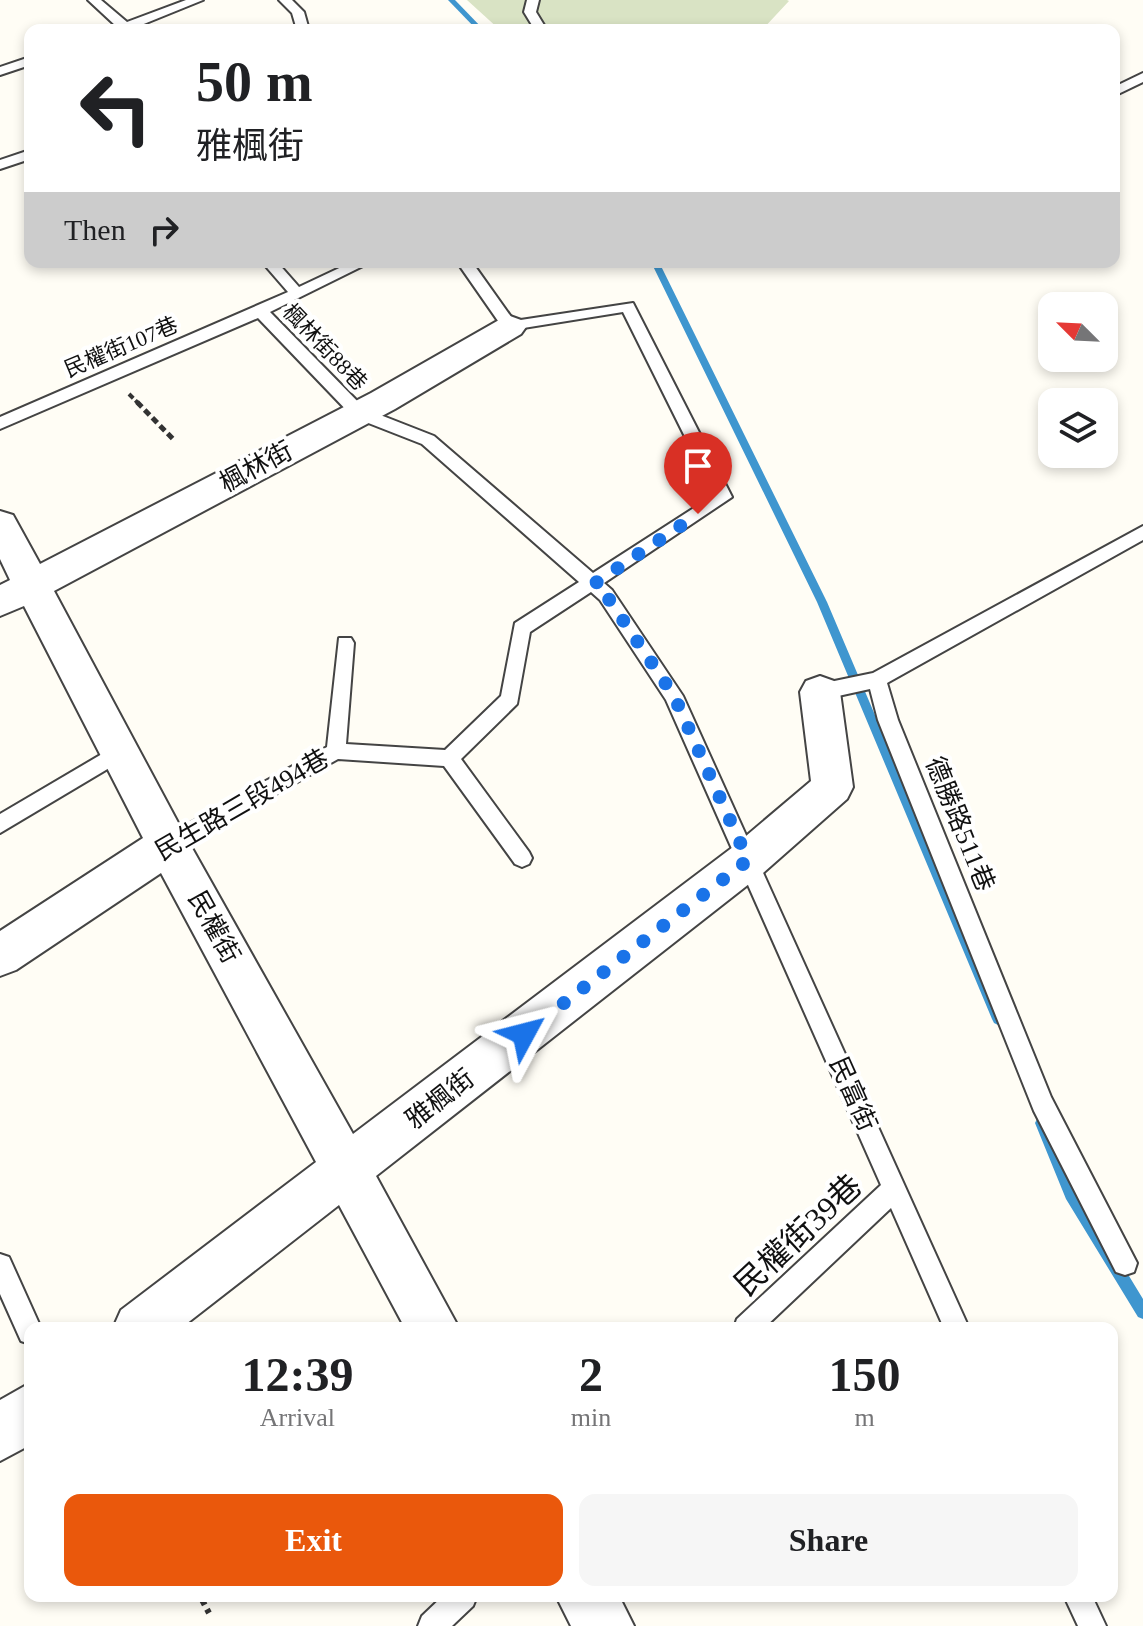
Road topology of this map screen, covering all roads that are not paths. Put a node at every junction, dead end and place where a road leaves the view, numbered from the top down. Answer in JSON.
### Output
{"nodes":[{"id":1,"x":94,"y":0,"type":"edge"},
{"id":2,"x":197,"y":0,"type":"edge"},
{"id":3,"x":285,"y":0,"type":"edge"},
{"id":4,"x":533,"y":0,"type":"edge"},
{"id":5,"x":116,"y":24,"type":"edge"},
{"id":6,"x":131,"y":24,"type":"edge"},
{"id":7,"x":301,"y":24,"type":"edge"},
{"id":8,"x":537,"y":24,"type":"edge"},
{"id":9,"x":24,"y":63,"type":"edge"},
{"id":10,"x":0,"y":71,"type":"edge"},
{"id":11,"x":1143,"y":77,"type":"edge"},
{"id":12,"x":1120,"y":89,"type":"edge"},
{"id":13,"x":24,"y":156,"type":"edge"},
{"id":14,"x":0,"y":165,"type":"edge"},
{"id":15,"x":274,"y":268,"type":"edge"},
{"id":16,"x":351,"y":268,"type":"edge"},
{"id":17,"x":468,"y":268,"type":"edge"},
{"id":18,"x":297,"y":293,"type":"junction"},
{"id":19,"x":260,"y":311,"type":"junction"},
{"id":20,"x":510,"y":327,"type":"junction"},
{"id":21,"x":359,"y":413,"type":"junction"},
{"id":22,"x":0,"y":423,"type":"edge"},
{"id":23,"x":0,"y":524,"type":"edge"},
{"id":24,"x":1143,"y":532,"type":"edge"},
{"id":25,"x":594,"y":584,"type":"junction"},
{"id":26,"x":16,"y":594,"type":"edge"},
{"id":27,"x":345,"y":643,"type":"dead end"},
{"id":28,"x":877,"y":680,"type":"junction"},
{"id":29,"x":820,"y":692,"type":"joint"},
{"id":30,"x":336,"y":751,"type":"junction"},
{"id":31,"x":119,"y":752,"type":"junction"},
{"id":32,"x":449,"y":758,"type":"junction"},
{"id":33,"x":0,"y":824,"type":"edge"},
{"id":34,"x":168,"y":845,"type":"junction"},
{"id":35,"x":522,"y":858,"type":"dead end"},
{"id":36,"x":748,"y":860,"type":"junction"},
{"id":37,"x":0,"y":956,"type":"edge"},
{"id":38,"x":349,"y":1169,"type":"junction"},
{"id":39,"x":895,"y":1188,"type":"junction"},
{"id":40,"x":1125,"y":1263,"type":"dead end"},
{"id":41,"x":0,"y":1266,"type":"edge"},
{"id":42,"x":25,"y":1322,"type":"edge"},
{"id":43,"x":147,"y":1322,"type":"edge"},
{"id":44,"x":430,"y":1322,"type":"edge"},
{"id":45,"x":752,"y":1322,"type":"edge"},
{"id":46,"x":954,"y":1322,"type":"edge"},
{"id":47,"x":24,"y":1415,"type":"edge"},
{"id":48,"x":0,"y":1434,"type":"edge"},
{"id":49,"x":457,"y":1602,"type":"edge"},
{"id":50,"x":589,"y":1602,"type":"edge"},
{"id":51,"x":1081,"y":1602,"type":"edge"},
{"id":52,"x":432,"y":1626,"type":"edge"},
{"id":53,"x":605,"y":1626,"type":"edge"},
{"id":54,"x":1092,"y":1626,"type":"edge"}],
"edges":[{"from":1,"to":5,"type":"lane"},
{"from":2,"to":6,"type":"lane"},
{"from":3,"to":7,"type":"lane"},
{"from":4,"to":8,"type":"lane"},
{"from":9,"to":10,"type":"lane"},
{"from":11,"to":12,"type":"lane"},
{"from":13,"to":14,"type":"lane"},
{"from":15,"to":18,"type":"lane"},
{"from":16,"to":18,"type":"lane","name":"民權街107巷"},
{"from":17,"to":20,"type":"lane"},
{"from":18,"to":19,"type":"lane","name":"民權街107巷"},
{"from":19,"to":21,"type":"lane","name":"楓林街88巷"},
{"from":19,"to":22,"type":"lane","name":"民權街107巷"},
{"from":20,"to":21,"type":"street","name":"楓林街"},
{"from":20,"to":25,"type":"lane"},
{"from":21,"to":25,"type":"lane"},
{"from":21,"to":26,"type":"street","name":"楓林街"},
{"from":23,"to":26,"type":"street","name":"民權街"},
{"from":24,"to":28,"type":"lane"},
{"from":25,"to":32,"type":"lane"},
{"from":25,"to":36,"type":"lane"},
{"from":26,"to":31,"type":"street","name":"民權街"},
{"from":27,"to":30,"type":"lane"},
{"from":28,"to":29,"type":"lane"},
{"from":28,"to":40,"type":"lane","name":"德勝路511巷"},
{"from":29,"to":36,"type":"street","name":"雅楓街"},
{"from":30,"to":32,"type":"lane","name":"民生路三段494巷"},
{"from":30,"to":34,"type":"lane","name":"民生路三段494巷"},
{"from":31,"to":33,"type":"lane"},
{"from":31,"to":34,"type":"street","name":"民權街"},
{"from":32,"to":35,"type":"lane"},
{"from":34,"to":37,"type":"street","name":"民生路三段494巷"},
{"from":34,"to":38,"type":"street","name":"民權街"},
{"from":36,"to":38,"type":"street","name":"雅楓街"},
{"from":36,"to":39,"type":"lane","name":"民富街"},
{"from":38,"to":43,"type":"street","name":"雅楓街"},
{"from":38,"to":44,"type":"street","name":"民權街"},
{"from":39,"to":45,"type":"lane","name":"民權街39巷"},
{"from":39,"to":46,"type":"lane","name":"民富街"},
{"from":41,"to":42,"type":"lane"},
{"from":47,"to":48,"type":"street"},
{"from":49,"to":52,"type":"lane"},
{"from":50,"to":53,"type":"street"},
{"from":51,"to":54,"type":"lane"}]}
